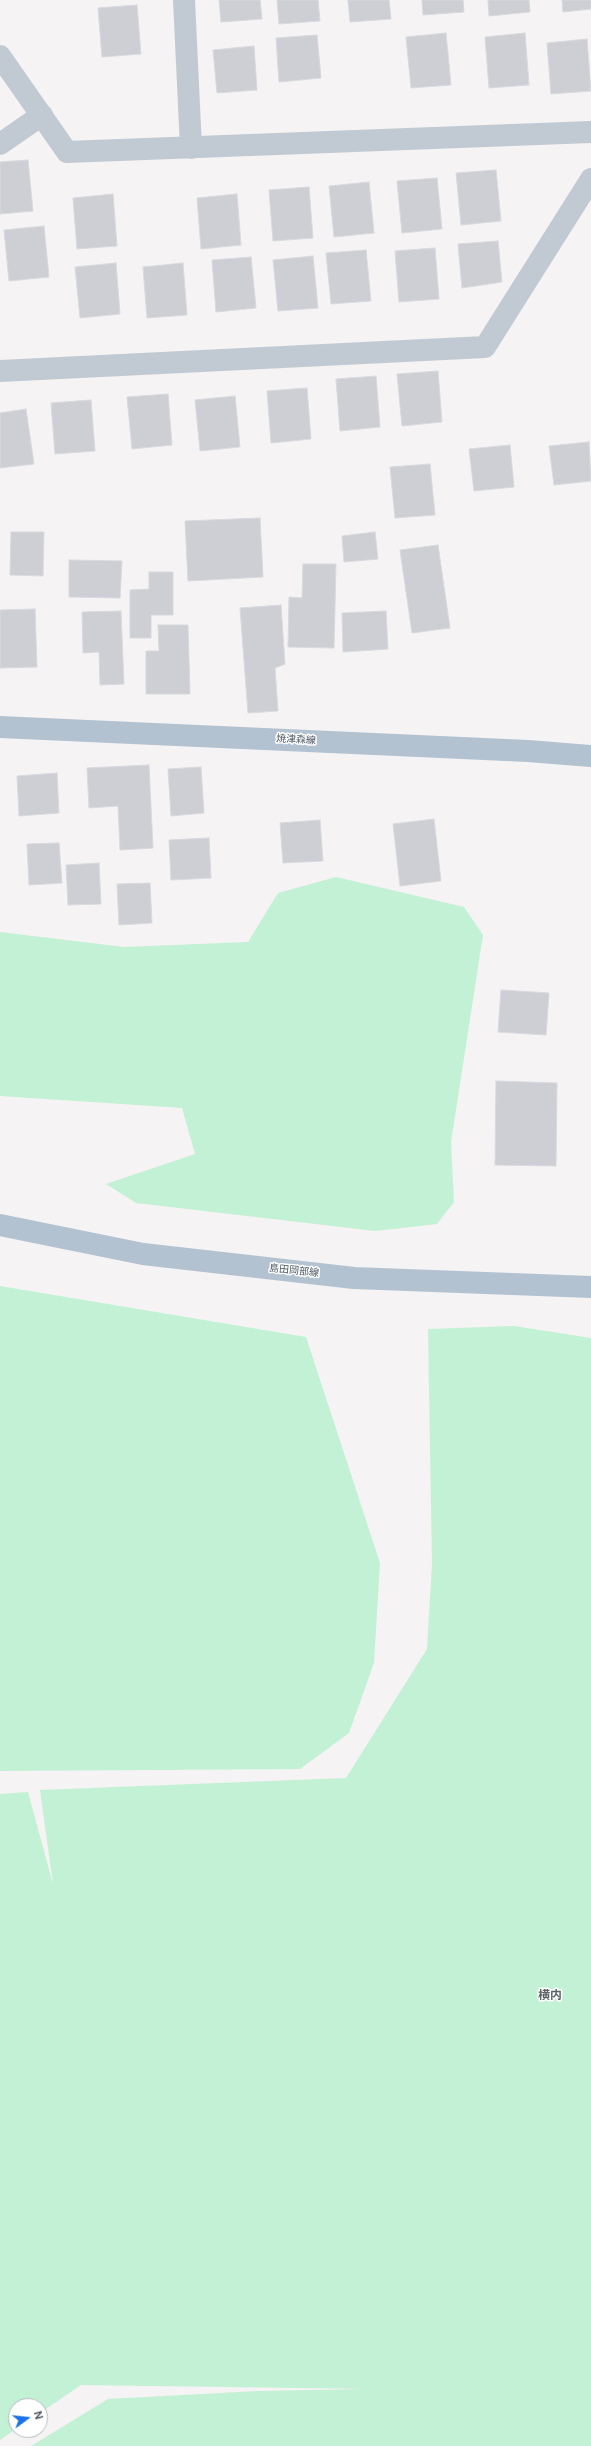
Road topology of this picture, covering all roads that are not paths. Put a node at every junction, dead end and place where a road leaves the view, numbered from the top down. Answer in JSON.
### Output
{"nodes":[{"id":1,"x":184,"y":0,"type":"edge"},
{"id":2,"x":0,"y":56,"type":"edge"},
{"id":3,"x":42,"y":115,"type":"junction"},
{"id":4,"x":591,"y":132,"type":"edge"},
{"id":5,"x":0,"y":144,"type":"edge"},
{"id":6,"x":191,"y":148,"type":"junction"},
{"id":7,"x":591,"y":180,"type":"edge"},
{"id":8,"x":0,"y":371,"type":"edge"},
{"id":9,"x":0,"y":727,"type":"edge"},
{"id":10,"x":591,"y":756,"type":"edge"},
{"id":11,"x":0,"y":1225,"type":"edge"},
{"id":12,"x":591,"y":1287,"type":"edge"}],
"edges":[{"from":1,"to":6,"type":"street"},
{"from":2,"to":3,"type":"street"},
{"from":3,"to":5,"type":"street"},
{"from":3,"to":6,"type":"street"},
{"from":4,"to":6,"type":"street"},
{"from":7,"to":8,"type":"street"},
{"from":9,"to":10,"type":"main road","name":"焼津森線"},
{"from":11,"to":12,"type":"main road","name":"島田岡部線"}]}
